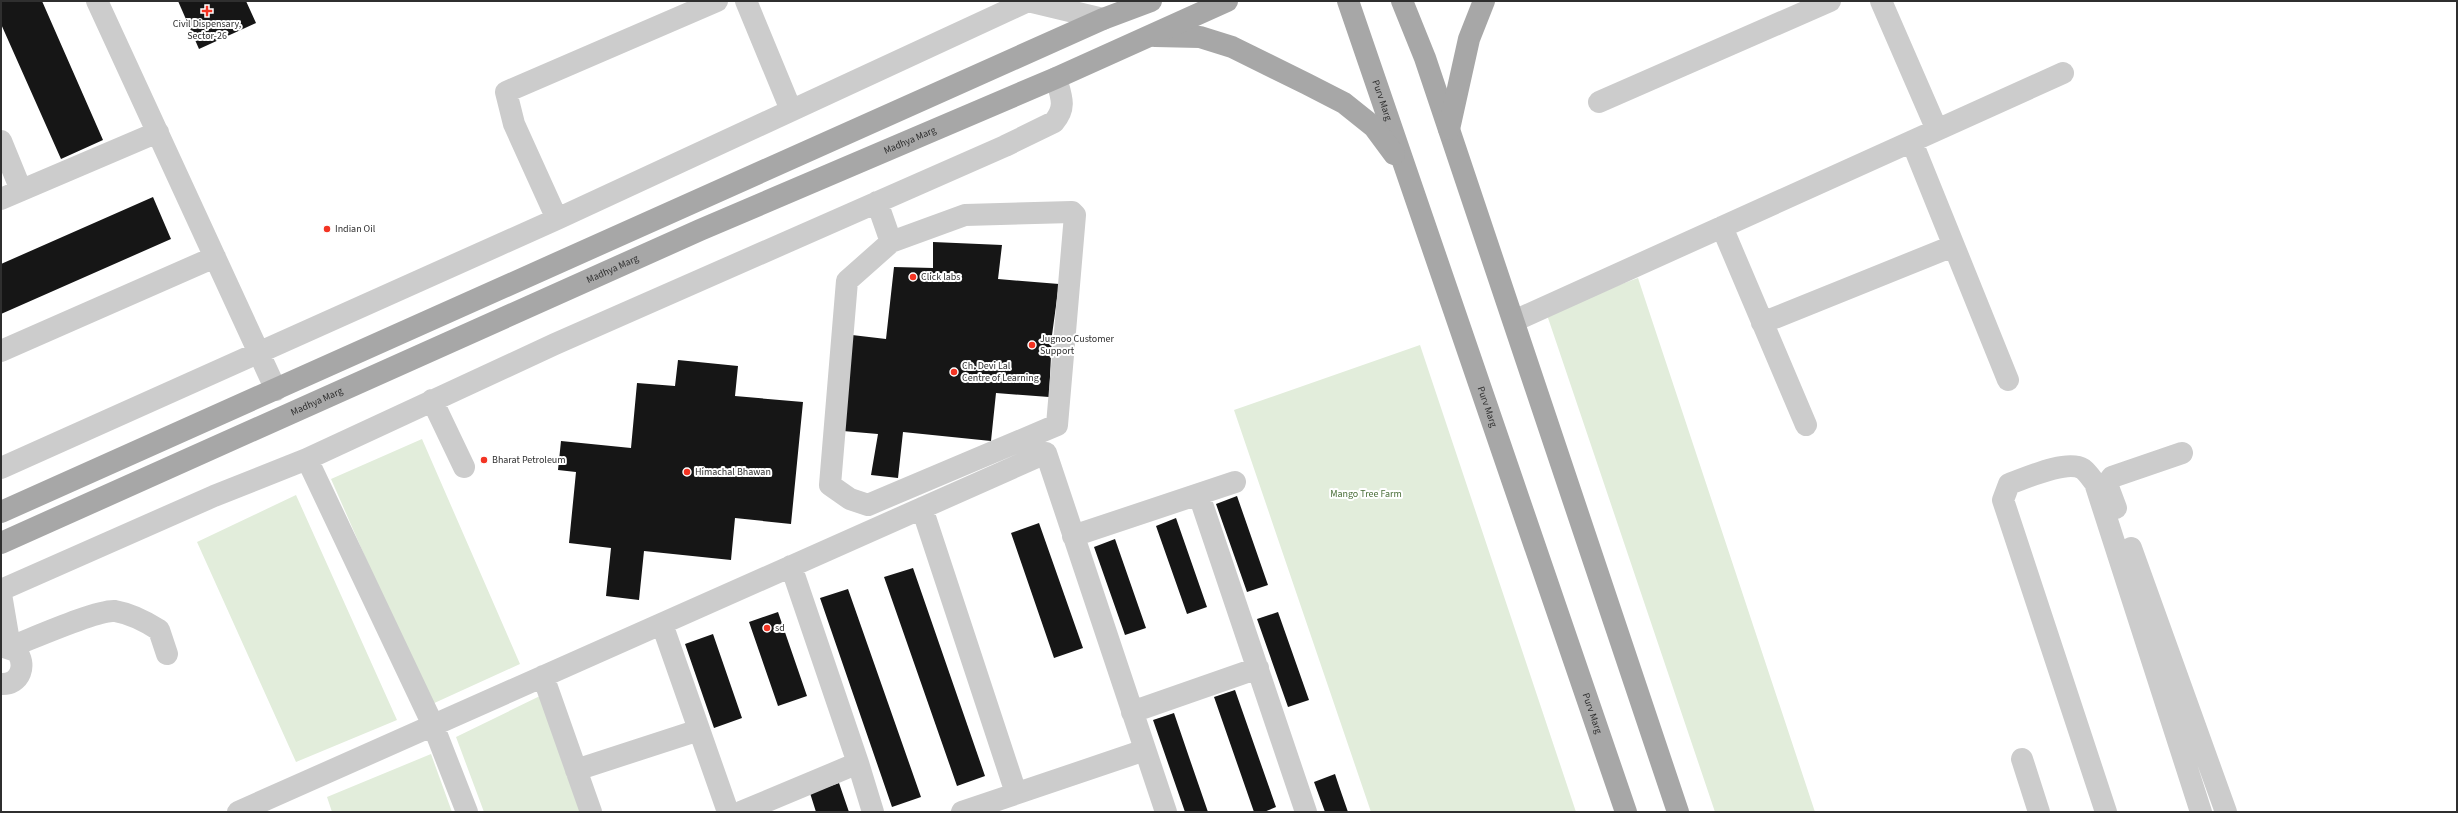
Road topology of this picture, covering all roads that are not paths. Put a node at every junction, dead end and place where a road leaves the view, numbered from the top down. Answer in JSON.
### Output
{"nodes":[{"id":1,"x":97,"y":1,"type":"edge"},
{"id":2,"x":717,"y":1,"type":"edge"},
{"id":3,"x":746,"y":1,"type":"edge"},
{"id":4,"x":1028,"y":1,"type":"edge"},
{"id":5,"x":1151,"y":1,"type":"edge"},
{"id":6,"x":1227,"y":1,"type":"edge"},
{"id":7,"x":1348,"y":1,"type":"edge"},
{"id":8,"x":1402,"y":1,"type":"edge"},
{"id":9,"x":1484,"y":1,"type":"edge"},
{"id":10,"x":1830,"y":1,"type":"edge"},
{"id":11,"x":1881,"y":1,"type":"edge"},
{"id":12,"x":1103,"y":19,"type":"junction"},
{"id":13,"x":1148,"y":35,"type":"junction"},
{"id":14,"x":2063,"y":73,"type":"dead end"},
{"id":15,"x":1056,"y":78,"type":"junction"},
{"id":16,"x":1598,"y":102,"type":"dead end"},
{"id":17,"x":791,"y":110,"type":"junction"},
{"id":18,"x":1449,"y":129,"type":"junction"},
{"id":19,"x":1937,"y":130,"type":"junction"},
{"id":20,"x":158,"y":132,"type":"junction"},
{"id":21,"x":1,"y":142,"type":"edge"},
{"id":22,"x":1912,"y":142,"type":"junction"},
{"id":23,"x":1407,"y":171,"type":"junction"},
{"id":24,"x":21,"y":190,"type":"junction"},
{"id":25,"x":1,"y":199,"type":"edge"},
{"id":26,"x":876,"y":202,"type":"junction"},
{"id":27,"x":557,"y":219,"type":"junction"},
{"id":28,"x":1722,"y":228,"type":"junction"},
{"id":29,"x":891,"y":242,"type":"junction"},
{"id":30,"x":1953,"y":246,"type":"junction"},
{"id":31,"x":215,"y":257,"type":"junction"},
{"id":32,"x":1514,"y":322,"type":"junction"},
{"id":33,"x":1762,"y":323,"type":"junction"},
{"id":34,"x":1,"y":351,"type":"edge"},
{"id":35,"x":259,"y":353,"type":"junction"},
{"id":36,"x":2008,"y":380,"type":"dead end"},
{"id":37,"x":276,"y":390,"type":"junction"},
{"id":38,"x":432,"y":400,"type":"junction"},
{"id":39,"x":1806,"y":425,"type":"dead end"},
{"id":40,"x":2182,"y":452,"type":"dead end"},
{"id":41,"x":307,"y":459,"type":"junction"},
{"id":42,"x":464,"y":467,"type":"dead end"},
{"id":43,"x":1,"y":468,"type":"edge"},
{"id":44,"x":1235,"y":482,"type":"dead end"},
{"id":45,"x":1199,"y":495,"type":"junction"},
{"id":46,"x":922,"y":508,"type":"junction"},
{"id":47,"x":1,"y":512,"type":"edge"},
{"id":48,"x":1073,"y":536,"type":"junction"},
{"id":49,"x":1,"y":542,"type":"edge"},
{"id":50,"x":791,"y":566,"type":"junction"},
{"id":51,"x":1,"y":590,"type":"edge"},
{"id":52,"x":1,"y":594,"type":"edge"},
{"id":53,"x":662,"y":624,"type":"junction"},
{"id":54,"x":6,"y":647,"type":"edge"},
{"id":55,"x":167,"y":654,"type":"dead end"},
{"id":56,"x":1258,"y":668,"type":"junction"},
{"id":57,"x":544,"y":676,"type":"junction"},
{"id":58,"x":1,"y":684,"type":"edge"},
{"id":59,"x":1132,"y":712,"type":"junction"},
{"id":60,"x":433,"y":725,"type":"junction"},
{"id":61,"x":699,"y":730,"type":"junction"},
{"id":62,"x":1145,"y":750,"type":"junction"},
{"id":63,"x":2022,"y":759,"type":"dead end"},
{"id":64,"x":858,"y":763,"type":"junction"},
{"id":65,"x":576,"y":770,"type":"junction"},
{"id":66,"x":1016,"y":793,"type":"junction"},
{"id":67,"x":238,"y":812,"type":"edge"},
{"id":68,"x":467,"y":812,"type":"edge"},
{"id":69,"x":591,"y":812,"type":"edge"},
{"id":70,"x":728,"y":812,"type":"edge"},
{"id":71,"x":741,"y":812,"type":"edge"},
{"id":72,"x":873,"y":812,"type":"edge"},
{"id":73,"x":962,"y":812,"type":"edge"},
{"id":74,"x":1166,"y":812,"type":"edge"},
{"id":75,"x":1306,"y":812,"type":"edge"},
{"id":76,"x":1626,"y":812,"type":"edge"},
{"id":77,"x":1678,"y":812,"type":"edge"},
{"id":78,"x":2039,"y":812,"type":"edge"},
{"id":79,"x":2106,"y":812,"type":"edge"},
{"id":80,"x":2200,"y":812,"type":"edge"},
{"id":81,"x":2226,"y":812,"type":"edge"}],
"edges":[{"from":1,"to":20,"type":"street"},
{"from":2,"to":27,"type":"street"},
{"from":3,"to":17,"type":"street"},
{"from":4,"to":12,"type":"street"},
{"from":4,"to":17,"type":"street"},
{"from":5,"to":12,"type":"main road"},
{"from":6,"to":13,"type":"main road","name":"Madhya Marg"},
{"from":7,"to":23,"type":"main road","name":"Purv Marg"},
{"from":8,"to":18,"type":"main road"},
{"from":9,"to":18,"type":"main road"},
{"from":10,"to":16,"type":"street"},
{"from":11,"to":19,"type":"street"},
{"from":12,"to":37,"type":"main road"},
{"from":13,"to":15,"type":"main road","name":"Madhya Marg"},
{"from":13,"to":23,"type":"main road"},
{"from":14,"to":19,"type":"street"},
{"from":15,"to":26,"type":"street"},
{"from":15,"to":49,"type":"main road","name":"Madhya Marg"},
{"from":17,"to":27,"type":"street"},
{"from":18,"to":32,"type":"main road"},
{"from":19,"to":22,"type":"street"},
{"from":20,"to":24,"type":"street"},
{"from":20,"to":31,"type":"street"},
{"from":21,"to":24,"type":"street"},
{"from":22,"to":28,"type":"street"},
{"from":22,"to":30,"type":"street"},
{"from":23,"to":76,"type":"main road","name":"Purv Marg"},
{"from":24,"to":25,"type":"street"},
{"from":26,"to":29,"type":"street"},
{"from":26,"to":38,"type":"street"},
{"from":27,"to":35,"type":"street"},
{"from":28,"to":32,"type":"street"},
{"from":28,"to":33,"type":"street"},
{"from":29,"to":29,"type":"street"},
{"from":30,"to":33,"type":"street"},
{"from":30,"to":36,"type":"street"},
{"from":31,"to":34,"type":"street"},
{"from":31,"to":35,"type":"street"},
{"from":32,"to":77,"type":"main road"},
{"from":33,"to":39,"type":"street"},
{"from":35,"to":37,"type":"street"},
{"from":35,"to":43,"type":"street"},
{"from":37,"to":47,"type":"main road"},
{"from":38,"to":41,"type":"street"},
{"from":38,"to":42,"type":"street"},
{"from":40,"to":81,"type":"street"},
{"from":41,"to":51,"type":"street"},
{"from":41,"to":60,"type":"street"},
{"from":44,"to":45,"type":"street"},
{"from":45,"to":48,"type":"street"},
{"from":45,"to":56,"type":"street"},
{"from":46,"to":48,"type":"street"},
{"from":46,"to":50,"type":"street"},
{"from":46,"to":66,"type":"street"},
{"from":48,"to":59,"type":"street"},
{"from":50,"to":53,"type":"street"},
{"from":50,"to":64,"type":"street"},
{"from":52,"to":54,"type":"street"},
{"from":53,"to":57,"type":"street"},
{"from":53,"to":61,"type":"street"},
{"from":54,"to":55,"type":"street"},
{"from":54,"to":58,"type":"street"},
{"from":56,"to":59,"type":"street"},
{"from":56,"to":75,"type":"street"},
{"from":57,"to":60,"type":"street"},
{"from":57,"to":65,"type":"street"},
{"from":59,"to":62,"type":"street"},
{"from":60,"to":67,"type":"street"},
{"from":60,"to":68,"type":"street"},
{"from":61,"to":65,"type":"street"},
{"from":61,"to":70,"type":"street"},
{"from":62,"to":66,"type":"street"},
{"from":62,"to":74,"type":"street"},
{"from":63,"to":78,"type":"street"},
{"from":64,"to":71,"type":"street"},
{"from":64,"to":72,"type":"street"},
{"from":65,"to":69,"type":"street"},
{"from":66,"to":73,"type":"street"},
{"from":79,"to":80,"type":"street"}]}
